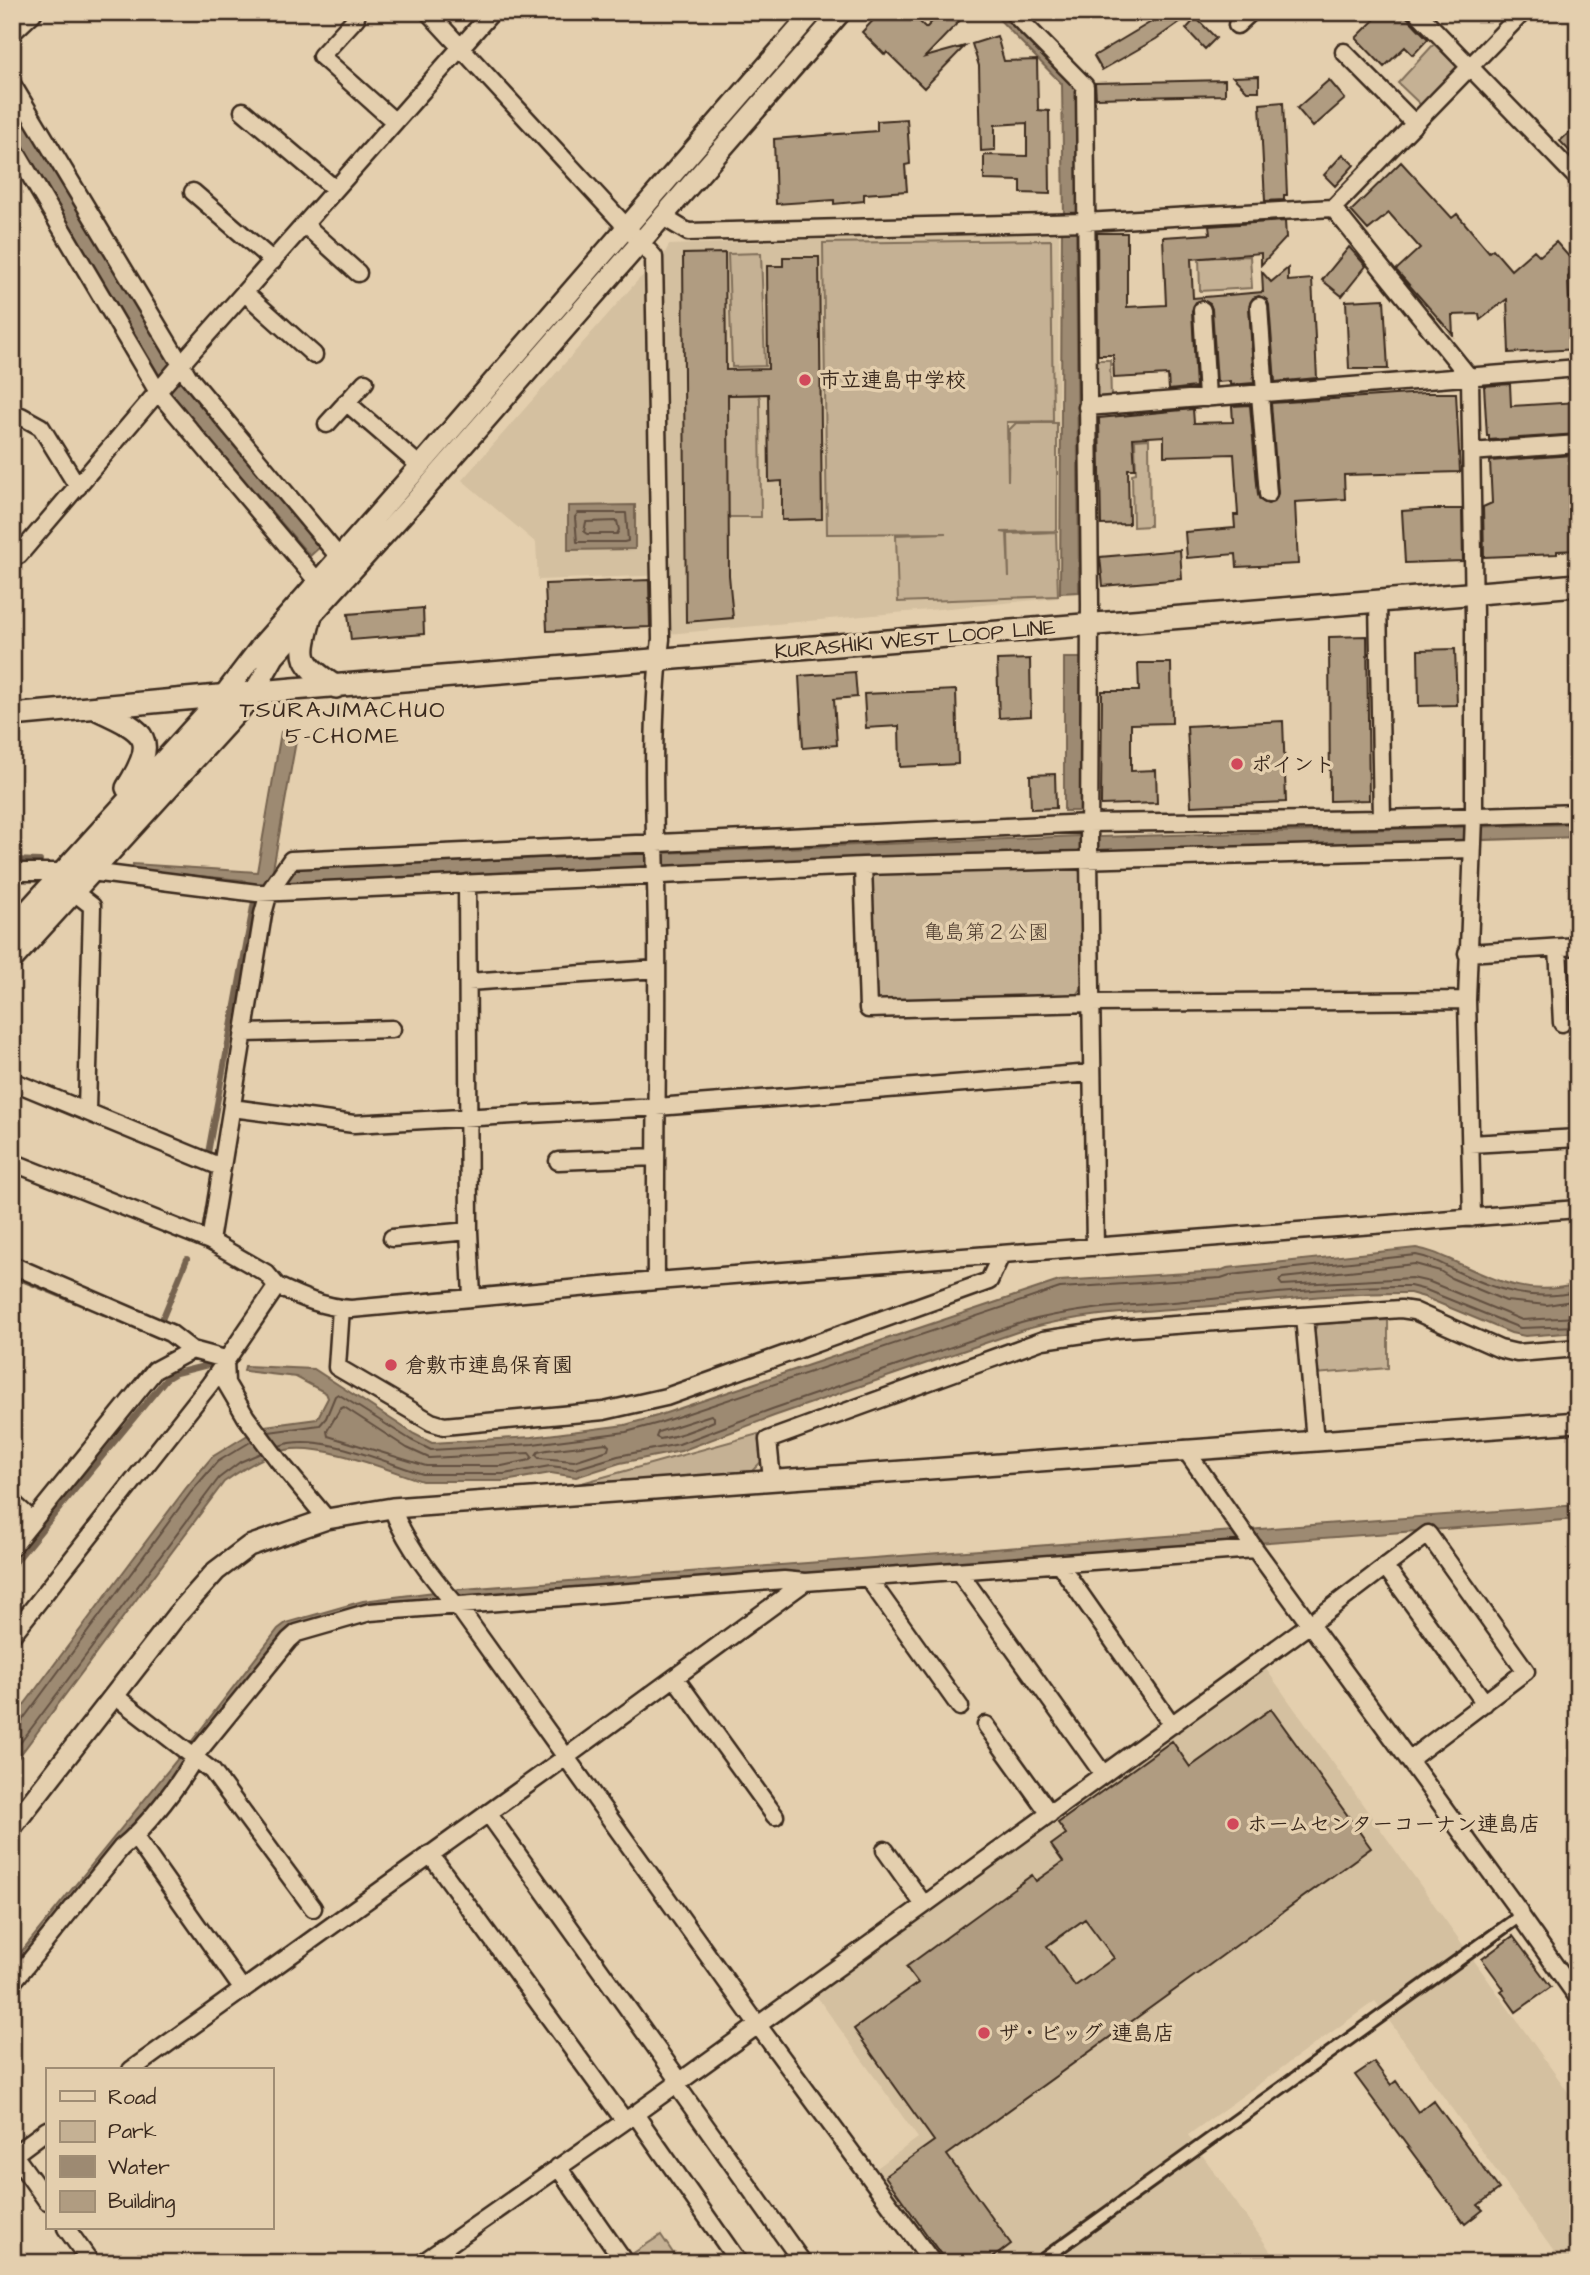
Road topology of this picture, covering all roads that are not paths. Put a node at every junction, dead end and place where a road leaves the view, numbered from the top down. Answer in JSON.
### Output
{"nodes":[{"id":1,"x":32,"y":12,"type":"edge"},
{"id":2,"x":428,"y":12,"type":"edge"},
{"id":3,"x":492,"y":12,"type":"edge"},
{"id":4,"x":813,"y":12,"type":"edge"},
{"id":5,"x":841,"y":12,"type":"edge"},
{"id":6,"x":1012,"y":12,"type":"edge"},
{"id":7,"x":1251,"y":12,"type":"edge"},
{"id":8,"x":1417,"y":12,"type":"edge"},
{"id":9,"x":1523,"y":12,"type":"edge"},
{"id":10,"x":356,"y":18,"type":"dead end"},
{"id":11,"x":1237,"y":25,"type":"dead end"},
{"id":12,"x":12,"y":31,"type":"edge"},
{"id":13,"x":461,"y":48,"type":"junction"},
{"id":14,"x":1344,"y":52,"type":"dead end"},
{"id":15,"x":1470,"y":68,"type":"junction"},
{"id":16,"x":12,"y":84,"type":"edge"},
{"id":17,"x":243,"y":111,"type":"dead end"},
{"id":18,"x":395,"y":122,"type":"junction"},
{"id":19,"x":1415,"y":124,"type":"junction"},
{"id":20,"x":12,"y":145,"type":"edge"},
{"id":21,"x":1578,"y":180,"type":"edge"},
{"id":22,"x":335,"y":189,"type":"junction"},
{"id":23,"x":193,"y":192,"type":"dead end"},
{"id":24,"x":1333,"y":208,"type":"junction"},
{"id":25,"x":663,"y":217,"type":"junction"},
{"id":26,"x":1085,"y":222,"type":"junction"},
{"id":27,"x":305,"y":225,"type":"junction"},
{"id":28,"x":626,"y":227,"type":"junction"},
{"id":29,"x":641,"y":241,"type":"junction"},
{"id":30,"x":273,"y":261,"type":"junction"},
{"id":31,"x":358,"y":273,"type":"dead end"},
{"id":32,"x":245,"y":293,"type":"junction"},
{"id":33,"x":1259,"y":306,"type":"dead end"},
{"id":34,"x":1202,"y":310,"type":"dead end"},
{"id":35,"x":314,"y":355,"type":"dead end"},
{"id":36,"x":179,"y":368,"type":"junction"},
{"id":37,"x":1578,"y":368,"type":"edge"},
{"id":38,"x":1470,"y":378,"type":"junction"},
{"id":39,"x":365,"y":382,"type":"dead end"},
{"id":40,"x":161,"y":389,"type":"junction"},
{"id":41,"x":1263,"y":394,"type":"junction"},
{"id":42,"x":1207,"y":398,"type":"junction"},
{"id":43,"x":346,"y":402,"type":"junction"},
{"id":44,"x":1087,"y":407,"type":"junction"},
{"id":45,"x":12,"y":421,"type":"edge"},
{"id":46,"x":327,"y":424,"type":"dead end"},
{"id":47,"x":1578,"y":444,"type":"edge"},
{"id":48,"x":1471,"y":452,"type":"junction"},
{"id":49,"x":420,"y":466,"type":"junction"},
{"id":50,"x":78,"y":487,"type":"junction"},
{"id":51,"x":1268,"y":494,"type":"dead end"},
{"id":52,"x":12,"y":554,"type":"edge"},
{"id":53,"x":340,"y":557,"type":"junction"},
{"id":54,"x":317,"y":582,"type":"junction"},
{"id":55,"x":1578,"y":585,"type":"edge"},
{"id":56,"x":1474,"y":593,"type":"junction"},
{"id":57,"x":1378,"y":601,"type":"junction"},
{"id":58,"x":312,"y":615,"type":"junction"},
{"id":59,"x":1089,"y":624,"type":"junction"},
{"id":60,"x":659,"y":660,"type":"junction"},
{"id":61,"x":336,"y":687,"type":"junction"},
{"id":62,"x":253,"y":694,"type":"junction"},
{"id":63,"x":223,"y":696,"type":"junction"},
{"id":64,"x":97,"y":709,"type":"junction"},
{"id":65,"x":12,"y":715,"type":"edge"},
{"id":66,"x":1578,"y":813,"type":"edge"},
{"id":67,"x":1382,"y":819,"type":"junction"},
{"id":68,"x":1474,"y":820,"type":"junction"},
{"id":69,"x":1089,"y":827,"type":"junction"},
{"id":70,"x":102,"y":828,"type":"junction"},
{"id":71,"x":1472,"y":847,"type":"junction"},
{"id":72,"x":654,"y":848,"type":"junction"},
{"id":73,"x":1089,"y":856,"type":"junction"},
{"id":74,"x":863,"y":866,"type":"junction"},
{"id":75,"x":12,"y":872,"type":"edge"},
{"id":76,"x":91,"y":872,"type":"junction"},
{"id":77,"x":63,"y":873,"type":"junction"},
{"id":78,"x":656,"y":874,"type":"junction"},
{"id":79,"x":467,"y":883,"type":"junction"},
{"id":80,"x":272,"y":888,"type":"junction"},
{"id":81,"x":74,"y":892,"type":"junction"},
{"id":82,"x":12,"y":929,"type":"edge"},
{"id":83,"x":1578,"y":946,"type":"edge"},
{"id":84,"x":1558,"y":948,"type":"junction"},
{"id":85,"x":1467,"y":953,"type":"junction"},
{"id":86,"x":12,"y":959,"type":"edge"},
{"id":87,"x":657,"y":970,"type":"junction"},
{"id":88,"x":468,"y":982,"type":"junction"},
{"id":89,"x":1467,"y":1000,"type":"junction"},
{"id":90,"x":1091,"y":1003,"type":"junction"},
{"id":91,"x":1562,"y":1023,"type":"dead end"},
{"id":92,"x":391,"y":1029,"type":"dead end"},
{"id":93,"x":245,"y":1033,"type":"junction"},
{"id":94,"x":1092,"y":1073,"type":"junction"},
{"id":95,"x":12,"y":1081,"type":"edge"},
{"id":96,"x":657,"y":1107,"type":"junction"},
{"id":97,"x":232,"y":1108,"type":"junction"},
{"id":98,"x":87,"y":1111,"type":"junction"},
{"id":99,"x":469,"y":1119,"type":"junction"},
{"id":100,"x":1578,"y":1138,"type":"edge"},
{"id":101,"x":1470,"y":1144,"type":"junction"},
{"id":102,"x":655,"y":1157,"type":"junction"},
{"id":103,"x":558,"y":1161,"type":"dead end"},
{"id":104,"x":12,"y":1162,"type":"edge"},
{"id":105,"x":221,"y":1167,"type":"junction"},
{"id":106,"x":1578,"y":1209,"type":"edge"},
{"id":107,"x":1472,"y":1217,"type":"junction"},
{"id":108,"x":469,"y":1231,"type":"junction"},
{"id":109,"x":392,"y":1238,"type":"dead end"},
{"id":110,"x":210,"y":1241,"type":"junction"},
{"id":111,"x":1094,"y":1247,"type":"junction"},
{"id":112,"x":1001,"y":1255,"type":"junction"},
{"id":113,"x":12,"y":1265,"type":"edge"},
{"id":114,"x":656,"y":1281,"type":"junction"},
{"id":115,"x":277,"y":1286,"type":"junction"},
{"id":116,"x":472,"y":1297,"type":"junction"},
{"id":117,"x":341,"y":1308,"type":"junction"},
{"id":118,"x":1304,"y":1316,"type":"junction"},
{"id":119,"x":1578,"y":1348,"type":"edge"},
{"id":120,"x":192,"y":1350,"type":"junction"},
{"id":121,"x":225,"y":1359,"type":"junction"},
{"id":122,"x":1578,"y":1422,"type":"edge"},
{"id":123,"x":1315,"y":1441,"type":"junction"},
{"id":124,"x":1185,"y":1449,"type":"junction"},
{"id":125,"x":772,"y":1480,"type":"junction"},
{"id":126,"x":12,"y":1502,"type":"edge"},
{"id":127,"x":392,"y":1508,"type":"junction"},
{"id":128,"x":327,"y":1519,"type":"junction"},
{"id":129,"x":33,"y":1521,"type":"junction"},
{"id":130,"x":12,"y":1547,"type":"edge"},
{"id":131,"x":1253,"y":1547,"type":"junction"},
{"id":132,"x":1060,"y":1564,"type":"junction"},
{"id":133,"x":1385,"y":1566,"type":"junction"},
{"id":134,"x":959,"y":1572,"type":"junction"},
{"id":135,"x":868,"y":1578,"type":"junction"},
{"id":136,"x":805,"y":1582,"type":"junction"},
{"id":137,"x":450,"y":1599,"type":"junction"},
{"id":138,"x":1310,"y":1624,"type":"junction"},
{"id":139,"x":12,"y":1635,"type":"edge"},
{"id":140,"x":675,"y":1678,"type":"junction"},
{"id":141,"x":115,"y":1696,"type":"junction"},
{"id":142,"x":1485,"y":1703,"type":"junction"},
{"id":143,"x":960,"y":1707,"type":"dead end"},
{"id":144,"x":986,"y":1725,"type":"dead end"},
{"id":145,"x":1172,"y":1725,"type":"junction"},
{"id":146,"x":189,"y":1755,"type":"junction"},
{"id":147,"x":566,"y":1758,"type":"junction"},
{"id":148,"x":1409,"y":1760,"type":"junction"},
{"id":149,"x":1103,"y":1774,"type":"junction"},
{"id":150,"x":488,"y":1813,"type":"junction"},
{"id":151,"x":1050,"y":1814,"type":"junction"},
{"id":152,"x":775,"y":1816,"type":"dead end"},
{"id":153,"x":12,"y":1827,"type":"edge"},
{"id":154,"x":135,"y":1837,"type":"junction"},
{"id":155,"x":885,"y":1850,"type":"dead end"},
{"id":156,"x":430,"y":1854,"type":"junction"},
{"id":157,"x":924,"y":1905,"type":"junction"},
{"id":158,"x":313,"y":1908,"type":"dead end"},
{"id":159,"x":1520,"y":1916,"type":"junction"},
{"id":160,"x":12,"y":1983,"type":"edge"},
{"id":161,"x":243,"y":1990,"type":"junction"},
{"id":162,"x":1578,"y":1998,"type":"edge"},
{"id":163,"x":757,"y":2024,"type":"junction"},
{"id":164,"x":134,"y":2068,"type":"edge"},
{"id":165,"x":677,"y":2082,"type":"junction"},
{"id":166,"x":629,"y":2117,"type":"junction"},
{"id":167,"x":46,"y":2131,"type":"edge"},
{"id":168,"x":13,"y":2154,"type":"edge"},
{"id":169,"x":558,"y":2167,"type":"junction"},
{"id":170,"x":46,"y":2201,"type":"edge"},
{"id":171,"x":67,"y":2230,"type":"edge"},
{"id":172,"x":442,"y":2248,"type":"junction"},
{"id":173,"x":91,"y":2263,"type":"edge"},
{"id":174,"x":422,"y":2263,"type":"edge"},
{"id":175,"x":453,"y":2263,"type":"edge"},
{"id":176,"x":625,"y":2263,"type":"edge"},
{"id":177,"x":739,"y":2263,"type":"edge"},
{"id":178,"x":803,"y":2263,"type":"edge"},
{"id":179,"x":933,"y":2263,"type":"edge"},
{"id":180,"x":1038,"y":2263,"type":"edge"}],
"edges":[{"from":1,"to":12,"type":"street"},
{"from":2,"to":13,"type":"street"},
{"from":3,"to":13,"type":"street"},
{"from":4,"to":28,"type":"street"},
{"from":5,"to":25,"type":"street"},
{"from":6,"to":26,"type":"street"},
{"from":7,"to":11,"type":"street"},
{"from":8,"to":15,"type":"street"},
{"from":9,"to":15,"type":"street"},
{"from":10,"to":18,"type":"street"},
{"from":13,"to":18,"type":"street"},
{"from":13,"to":28,"type":"street"},
{"from":14,"to":19,"type":"street"},
{"from":15,"to":19,"type":"street"},
{"from":15,"to":21,"type":"street"},
{"from":16,"to":36,"type":"street"},
{"from":17,"to":22,"type":"street"},
{"from":18,"to":22,"type":"street"},
{"from":19,"to":24,"type":"street"},
{"from":20,"to":40,"type":"street"},
{"from":22,"to":27,"type":"street"},
{"from":23,"to":30,"type":"street"},
{"from":24,"to":26,"type":"street"},
{"from":24,"to":38,"type":"street"},
{"from":25,"to":26,"type":"street"},
{"from":25,"to":29,"type":"street"},
{"from":26,"to":44,"type":"street"},
{"from":27,"to":30,"type":"street"},
{"from":27,"to":31,"type":"street"},
{"from":28,"to":29,"type":"street"},
{"from":28,"to":49,"type":"street"},
{"from":29,"to":58,"type":"street"},
{"from":29,"to":60,"type":"street"},
{"from":30,"to":32,"type":"street"},
{"from":32,"to":35,"type":"street"},
{"from":32,"to":36,"type":"street"},
{"from":33,"to":41,"type":"street"},
{"from":34,"to":42,"type":"street"},
{"from":36,"to":40,"type":"street"},
{"from":36,"to":53,"type":"street"},
{"from":37,"to":38,"type":"street"},
{"from":38,"to":41,"type":"street"},
{"from":38,"to":48,"type":"street"},
{"from":39,"to":43,"type":"street"},
{"from":40,"to":50,"type":"street"},
{"from":40,"to":54,"type":"street"},
{"from":41,"to":42,"type":"street"},
{"from":41,"to":51,"type":"street"},
{"from":42,"to":44,"type":"street"},
{"from":43,"to":46,"type":"street"},
{"from":43,"to":49,"type":"street"},
{"from":44,"to":59,"type":"street"},
{"from":45,"to":50,"type":"street"},
{"from":47,"to":48,"type":"street"},
{"from":48,"to":56,"type":"street"},
{"from":49,"to":53,"type":"street"},
{"from":50,"to":52,"type":"street"},
{"from":53,"to":54,"type":"street"},
{"from":54,"to":63,"type":"street"},
{"from":55,"to":56,"type":"main road","name":"KURASHIKI WEST LOOP LINE"},
{"from":56,"to":57,"type":"main road","name":"KURASHIKI WEST LOOP LINE"},
{"from":56,"to":68,"type":"street"},
{"from":57,"to":59,"type":"main road","name":"KURASHIKI WEST LOOP LINE"},
{"from":57,"to":67,"type":"street"},
{"from":58,"to":61,"type":"main road"},
{"from":58,"to":62,"type":"street"},
{"from":59,"to":60,"type":"main road","name":"KURASHIKI WEST LOOP LINE"},
{"from":59,"to":69,"type":"street"},
{"from":60,"to":61,"type":"main road","name":"KURASHIKI WEST LOOP LINE"},
{"from":60,"to":72,"type":"street"},
{"from":61,"to":62,"type":"main road","name":"KURASHIKI WEST LOOP LINE"},
{"from":62,"to":63,"type":"main road","name":"KURASHIKI WEST LOOP LINE"},
{"from":62,"to":76,"type":"main road"},
{"from":63,"to":64,"type":"main road","name":"KURASHIKI WEST LOOP LINE"},
{"from":63,"to":70,"type":"main road"},
{"from":64,"to":65,"type":"main road","name":"KURASHIKI WEST LOOP LINE"},
{"from":64,"to":70,"type":"main road"},
{"from":66,"to":68,"type":"street"},
{"from":67,"to":68,"type":"street"},
{"from":67,"to":69,"type":"street"},
{"from":68,"to":71,"type":"street"},
{"from":69,"to":72,"type":"street"},
{"from":69,"to":73,"type":"street"},
{"from":70,"to":77,"type":"main road"},
{"from":71,"to":73,"type":"street"},
{"from":71,"to":85,"type":"street"},
{"from":72,"to":78,"type":"street"},
{"from":72,"to":80,"type":"street"},
{"from":73,"to":74,"type":"street"},
{"from":73,"to":90,"type":"street"},
{"from":74,"to":78,"type":"street"},
{"from":74,"to":90,"type":"street"},
{"from":75,"to":77,"type":"street"},
{"from":76,"to":77,"type":"street"},
{"from":76,"to":80,"type":"street"},
{"from":76,"to":81,"type":"main road"},
{"from":77,"to":82,"type":"main road"},
{"from":78,"to":79,"type":"street"},
{"from":78,"to":87,"type":"street"},
{"from":79,"to":80,"type":"street"},
{"from":79,"to":88,"type":"street"},
{"from":80,"to":93,"type":"street"},
{"from":81,"to":86,"type":"main road"},
{"from":81,"to":98,"type":"street"},
{"from":83,"to":84,"type":"street"},
{"from":84,"to":85,"type":"street"},
{"from":84,"to":91,"type":"street"},
{"from":85,"to":89,"type":"street"},
{"from":87,"to":88,"type":"street"},
{"from":87,"to":96,"type":"street"},
{"from":88,"to":99,"type":"street"},
{"from":89,"to":90,"type":"street"},
{"from":89,"to":101,"type":"street"},
{"from":90,"to":94,"type":"street"},
{"from":92,"to":93,"type":"street"},
{"from":93,"to":97,"type":"street"},
{"from":94,"to":96,"type":"street"},
{"from":94,"to":111,"type":"street"},
{"from":95,"to":98,"type":"street"},
{"from":96,"to":99,"type":"street"},
{"from":96,"to":102,"type":"street"},
{"from":97,"to":99,"type":"street"},
{"from":97,"to":105,"type":"street"},
{"from":98,"to":105,"type":"street"},
{"from":99,"to":108,"type":"street"},
{"from":100,"to":101,"type":"street"},
{"from":101,"to":107,"type":"street"},
{"from":102,"to":103,"type":"street"},
{"from":102,"to":114,"type":"street"},
{"from":104,"to":110,"type":"street"},
{"from":105,"to":110,"type":"street"},
{"from":106,"to":107,"type":"street"},
{"from":107,"to":111,"type":"street"},
{"from":108,"to":109,"type":"street"},
{"from":108,"to":116,"type":"street"},
{"from":110,"to":115,"type":"street"},
{"from":111,"to":112,"type":"street"},
{"from":112,"to":114,"type":"street"},
{"from":112,"to":117,"type":"street"},
{"from":113,"to":120,"type":"street"},
{"from":114,"to":116,"type":"street"},
{"from":115,"to":117,"type":"street"},
{"from":115,"to":121,"type":"street"},
{"from":116,"to":117,"type":"street"},
{"from":118,"to":119,"type":"street"},
{"from":118,"to":123,"type":"street"},
{"from":118,"to":125,"type":"street"},
{"from":120,"to":121,"type":"street"},
{"from":120,"to":129,"type":"street"},
{"from":121,"to":128,"type":"street"},
{"from":121,"to":139,"type":"street"},
{"from":122,"to":123,"type":"street"},
{"from":123,"to":124,"type":"street"},
{"from":124,"to":125,"type":"street"},
{"from":124,"to":131,"type":"street"},
{"from":125,"to":127,"type":"street"},
{"from":126,"to":129,"type":"street"},
{"from":127,"to":128,"type":"street"},
{"from":127,"to":137,"type":"street"},
{"from":128,"to":141,"type":"street"},
{"from":129,"to":130,"type":"street"},
{"from":131,"to":132,"type":"street"},
{"from":131,"to":138,"type":"street"},
{"from":132,"to":134,"type":"street"},
{"from":132,"to":145,"type":"street"},
{"from":133,"to":138,"type":"street"},
{"from":133,"to":142,"type":"street"},
{"from":133,"to":142,"type":"street"},
{"from":134,"to":135,"type":"street"},
{"from":134,"to":149,"type":"street"},
{"from":135,"to":136,"type":"street"},
{"from":135,"to":143,"type":"street"},
{"from":136,"to":137,"type":"street"},
{"from":136,"to":140,"type":"street"},
{"from":137,"to":146,"type":"street"},
{"from":137,"to":147,"type":"street"},
{"from":138,"to":145,"type":"street"},
{"from":138,"to":148,"type":"street"},
{"from":140,"to":147,"type":"street"},
{"from":140,"to":152,"type":"street"},
{"from":141,"to":146,"type":"street"},
{"from":141,"to":153,"type":"street"},
{"from":142,"to":148,"type":"street"},
{"from":144,"to":151,"type":"street"},
{"from":145,"to":149,"type":"street"},
{"from":146,"to":154,"type":"street"},
{"from":146,"to":158,"type":"street"},
{"from":147,"to":150,"type":"street"},
{"from":147,"to":163,"type":"street"},
{"from":148,"to":159,"type":"street"},
{"from":149,"to":151,"type":"street"},
{"from":150,"to":156,"type":"street"},
{"from":150,"to":165,"type":"street"},
{"from":151,"to":157,"type":"street"},
{"from":154,"to":160,"type":"street"},
{"from":154,"to":161,"type":"street"},
{"from":155,"to":157,"type":"street"},
{"from":156,"to":161,"type":"street"},
{"from":156,"to":166,"type":"street"},
{"from":157,"to":163,"type":"street"},
{"from":159,"to":162,"type":"street"},
{"from":159,"to":180,"type":"street"},
{"from":161,"to":164,"type":"street"},
{"from":163,"to":165,"type":"street"},
{"from":163,"to":179,"type":"street"},
{"from":165,"to":166,"type":"street"},
{"from":165,"to":178,"type":"street"},
{"from":166,"to":169,"type":"street"},
{"from":166,"to":177,"type":"street"},
{"from":167,"to":168,"type":"street"},
{"from":168,"to":170,"type":"street"},
{"from":169,"to":172,"type":"street"},
{"from":169,"to":176,"type":"street"},
{"from":171,"to":173,"type":"street"},
{"from":172,"to":174,"type":"street"},
{"from":172,"to":175,"type":"street"}]}
